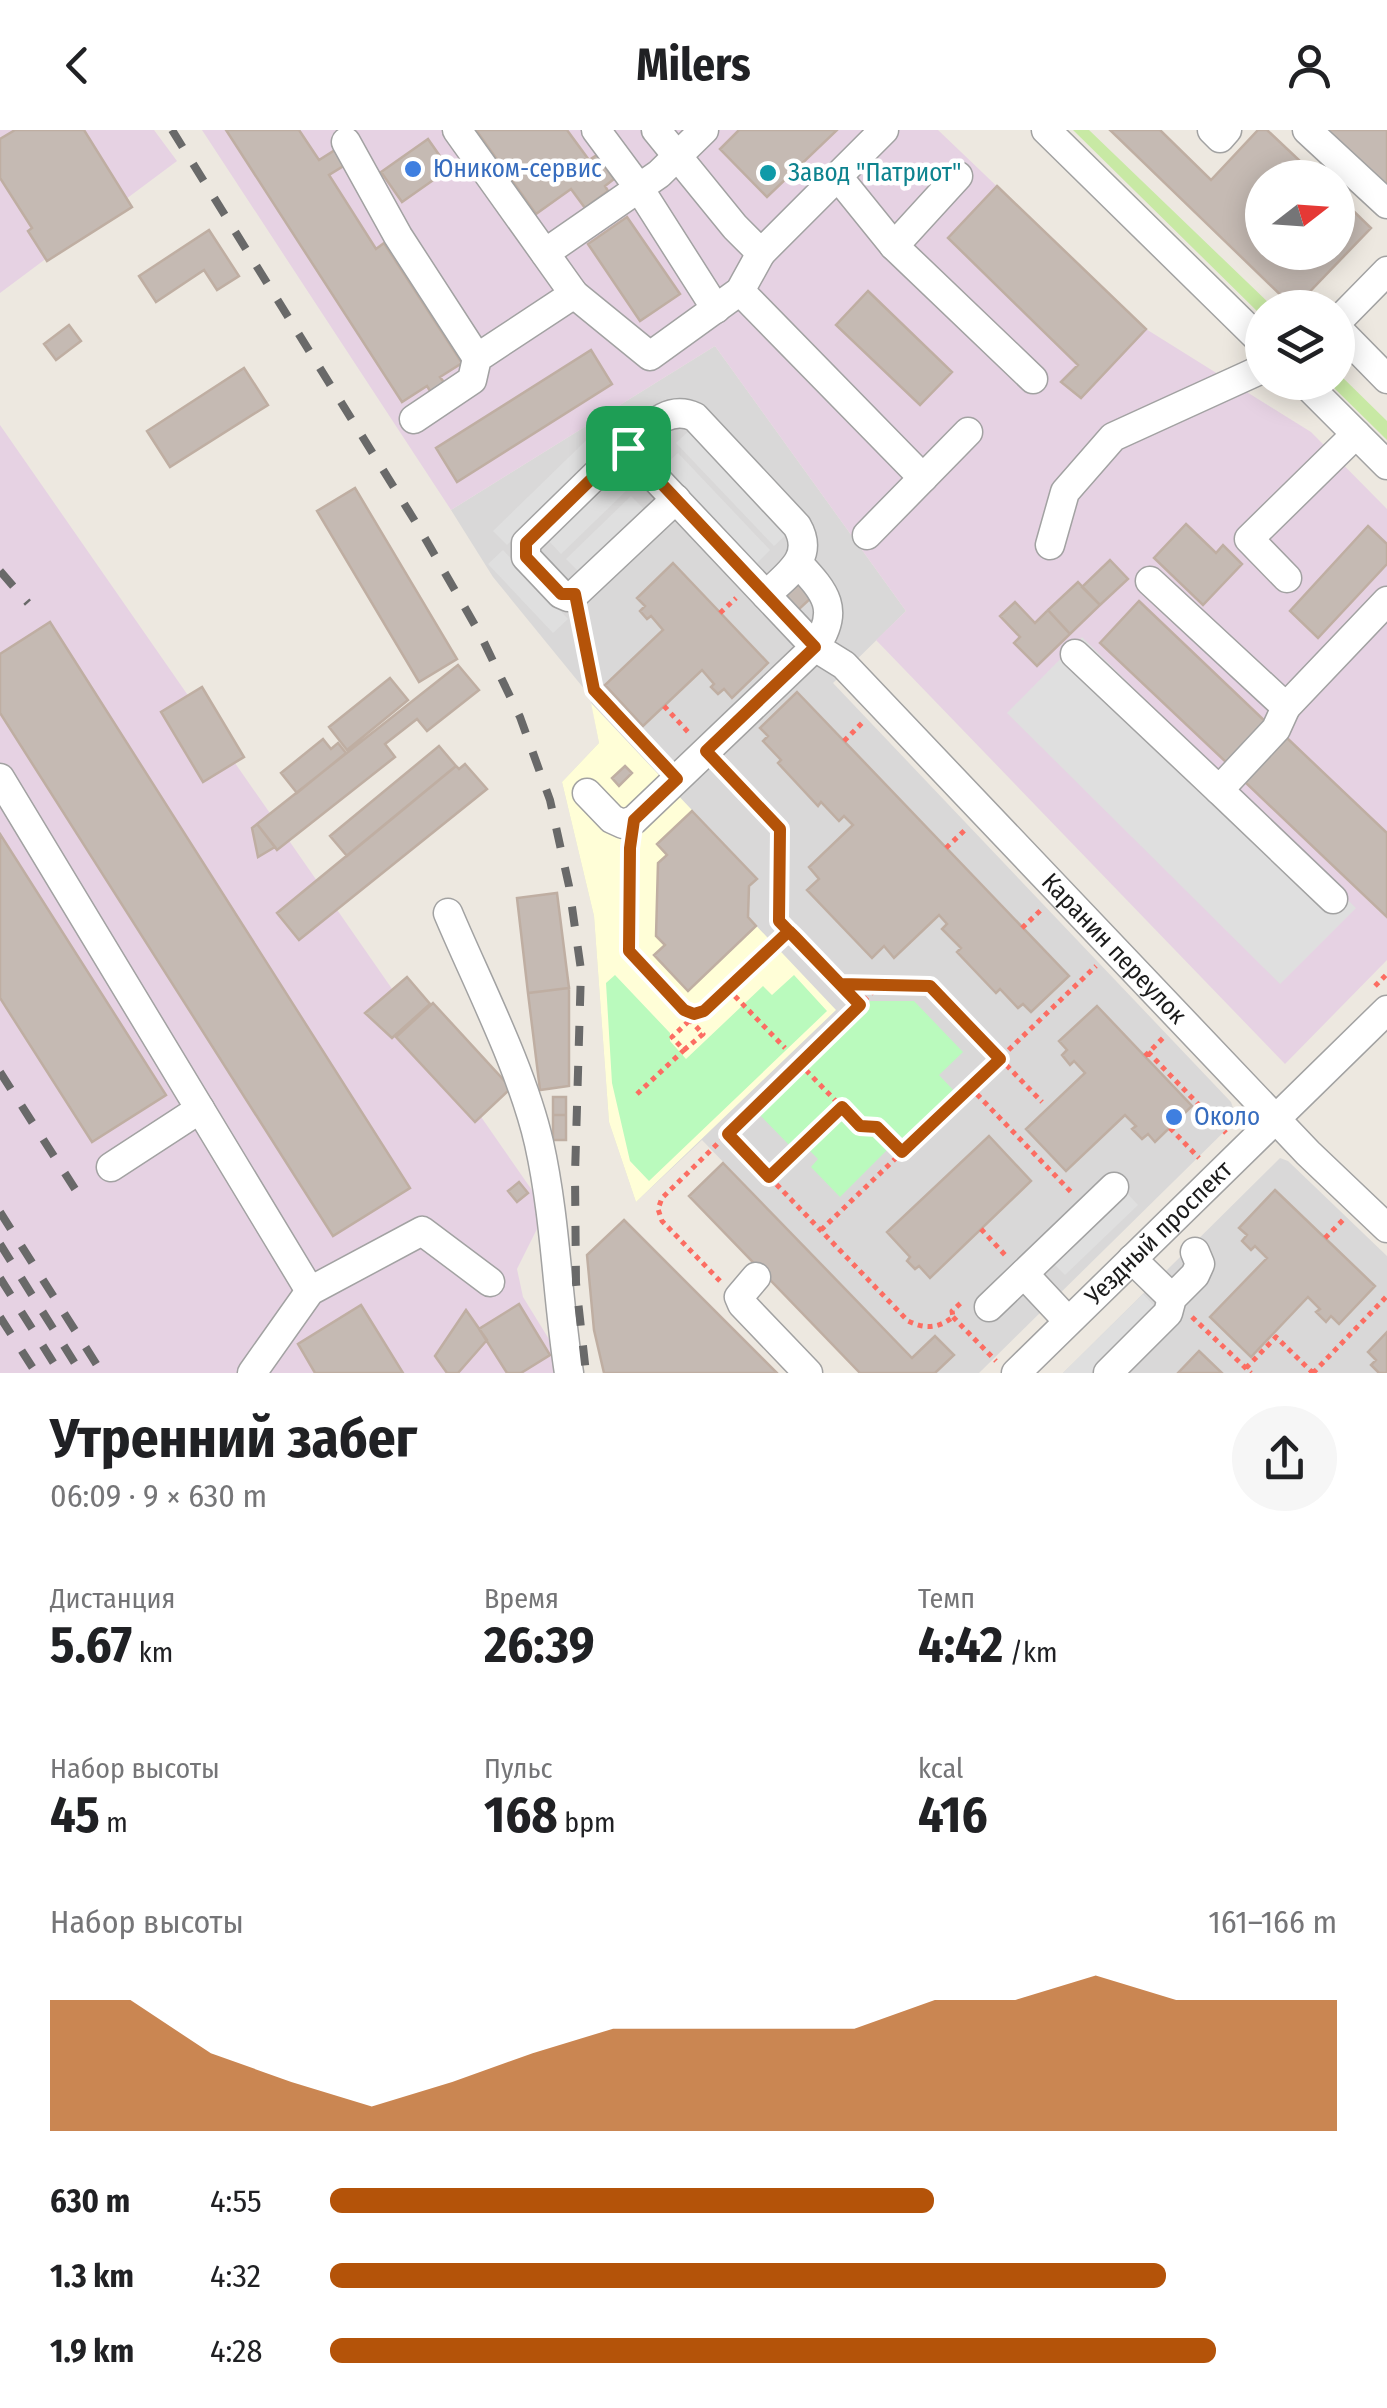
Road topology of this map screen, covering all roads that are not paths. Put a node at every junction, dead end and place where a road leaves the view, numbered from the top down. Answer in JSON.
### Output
{"nodes":[{"id":1,"x":457,"y":130,"type":"edge"},
{"id":2,"x":596,"y":130,"type":"edge"},
{"id":3,"x":656,"y":130,"type":"edge"},
{"id":4,"x":704,"y":130,"type":"edge"},
{"id":5,"x":884,"y":130,"type":"edge"},
{"id":6,"x":1046,"y":130,"type":"edge"},
{"id":7,"x":1212,"y":130,"type":"edge"},
{"id":8,"x":1228,"y":130,"type":"edge"},
{"id":9,"x":1307,"y":130,"type":"edge"},
{"id":10,"x":350,"y":134,"type":"edge"},
{"id":11,"x":676,"y":157,"type":"junction"},
{"id":12,"x":958,"y":176,"type":"dead end"},
{"id":13,"x":839,"y":178,"type":"junction"},
{"id":14,"x":639,"y":188,"type":"junction"},
{"id":15,"x":1387,"y":204,"type":"edge"},
{"id":16,"x":894,"y":246,"type":"junction"},
{"id":17,"x":761,"y":252,"type":"junction"},
{"id":18,"x":545,"y":253,"type":"junction"},
{"id":19,"x":1383,"y":282,"type":"edge"},
{"id":20,"x":740,"y":291,"type":"junction"},
{"id":21,"x":574,"y":294,"type":"junction"},
{"id":22,"x":1355,"y":306,"type":"edge"},
{"id":23,"x":716,"y":308,"type":"junction"},
{"id":24,"x":1245,"y":325,"type":"edge"},
{"id":25,"x":1355,"y":346,"type":"edge"},
{"id":26,"x":476,"y":358,"type":"junction"},
{"id":27,"x":1245,"y":376,"type":"edge"},
{"id":28,"x":1033,"y":379,"type":"dead end"},
{"id":29,"x":1387,"y":379,"type":"edge"},
{"id":30,"x":1322,"y":400,"type":"edge"},
{"id":31,"x":414,"y":419,"type":"dead end"},
{"id":32,"x":968,"y":432,"type":"dead end"},
{"id":33,"x":1356,"y":434,"type":"junction"},
{"id":34,"x":628,"y":448,"type":"junction"},
{"id":35,"x":1387,"y":465,"type":"edge"},
{"id":36,"x":923,"y":478,"type":"junction"},
{"id":37,"x":676,"y":499,"type":"junction"},
{"id":38,"x":867,"y":535,"type":"dead end"},
{"id":39,"x":1050,"y":545,"type":"dead end"},
{"id":40,"x":798,"y":564,"type":"junction"},
{"id":41,"x":1287,"y":578,"type":"dead end"},
{"id":42,"x":1150,"y":581,"type":"dead end"},
{"id":43,"x":753,"y":594,"type":"junction"},
{"id":44,"x":1387,"y":601,"type":"edge"},
{"id":45,"x":815,"y":647,"type":"junction"},
{"id":46,"x":1074,"y":654,"type":"dead end"},
{"id":47,"x":1286,"y":707,"type":"junction"},
{"id":48,"x":0,"y":778,"type":"edge"},
{"id":49,"x":1219,"y":790,"type":"junction"},
{"id":50,"x":587,"y":793,"type":"dead end"},
{"id":51,"x":1333,"y":900,"type":"dead end"},
{"id":52,"x":448,"y":913,"type":"dead end"},
{"id":53,"x":1387,"y":1010,"type":"edge"},
{"id":54,"x":200,"y":1109,"type":"junction"},
{"id":55,"x":1277,"y":1118,"type":"junction"},
{"id":56,"x":110,"y":1167,"type":"dead end"},
{"id":57,"x":1114,"y":1188,"type":"dead end"},
{"id":58,"x":1387,"y":1228,"type":"edge"},
{"id":59,"x":1195,"y":1252,"type":"dead end"},
{"id":60,"x":1132,"y":1259,"type":"junction"},
{"id":61,"x":1024,"y":1274,"type":"junction"},
{"id":62,"x":756,"y":1277,"type":"dead end"},
{"id":63,"x":490,"y":1282,"type":"dead end"},
{"id":64,"x":310,"y":1291,"type":"junction"},
{"id":65,"x":1172,"y":1298,"type":"junction"},
{"id":66,"x":990,"y":1307,"type":"dead end"},
{"id":67,"x":1068,"y":1322,"type":"junction"},
{"id":68,"x":1006,"y":1367,"type":"edge"},
{"id":69,"x":252,"y":1373,"type":"edge"},
{"id":70,"x":570,"y":1373,"type":"edge"},
{"id":71,"x":808,"y":1373,"type":"edge"},
{"id":72,"x":1108,"y":1373,"type":"edge"}],
"edges":[{"from":1,"to":18,"type":"street"},
{"from":2,"to":14,"type":"street"},
{"from":3,"to":11,"type":"street"},
{"from":4,"to":11,"type":"street"},
{"from":5,"to":13,"type":"street"},
{"from":6,"to":24,"type":"street"},
{"from":7,"to":8,"type":"street"},
{"from":9,"to":15,"type":"street"},
{"from":10,"to":26,"type":"street"},
{"from":11,"to":14,"type":"street"},
{"from":11,"to":17,"type":"street"},
{"from":12,"to":16,"type":"street"},
{"from":13,"to":16,"type":"street"},
{"from":13,"to":17,"type":"street"},
{"from":14,"to":18,"type":"street"},
{"from":14,"to":23,"type":"street"},
{"from":16,"to":28,"type":"street"},
{"from":17,"to":20,"type":"street"},
{"from":18,"to":21,"type":"street"},
{"from":19,"to":22,"type":"street"},
{"from":20,"to":23,"type":"street"},
{"from":20,"to":36,"type":"street"},
{"from":21,"to":23,"type":"street"},
{"from":21,"to":26,"type":"street"},
{"from":25,"to":29,"type":"street"},
{"from":26,"to":31,"type":"street"},
{"from":27,"to":39,"type":"street"},
{"from":30,"to":33,"type":"street"},
{"from":32,"to":36,"type":"street"},
{"from":33,"to":35,"type":"street"},
{"from":33,"to":41,"type":"street"},
{"from":34,"to":37,"type":"street","name":"Каранин переулок"},
{"from":34,"to":37,"type":"street"},
{"from":34,"to":40,"type":"street"},
{"from":36,"to":38,"type":"street"},
{"from":37,"to":43,"type":"street","name":"Каранин переулок"},
{"from":40,"to":43,"type":"street"},
{"from":40,"to":45,"type":"street"},
{"from":42,"to":47,"type":"street"},
{"from":43,"to":45,"type":"street","name":"Каранин переулок"},
{"from":44,"to":47,"type":"street"},
{"from":45,"to":50,"type":"street"},
{"from":45,"to":55,"type":"street","name":"Каранин переулок"},
{"from":46,"to":49,"type":"street"},
{"from":47,"to":49,"type":"street"},
{"from":48,"to":54,"type":"street"},
{"from":49,"to":51,"type":"street"},
{"from":52,"to":70,"type":"street"},
{"from":53,"to":55,"type":"street","name":"Уездный проспект"},
{"from":54,"to":56,"type":"street"},
{"from":54,"to":64,"type":"street"},
{"from":55,"to":58,"type":"street","name":"Каранин переулок"},
{"from":55,"to":60,"type":"street","name":"Уездный проспект"},
{"from":57,"to":61,"type":"street"},
{"from":59,"to":65,"type":"street"},
{"from":60,"to":65,"type":"street"},
{"from":60,"to":67,"type":"street","name":"Уездный проспект"},
{"from":61,"to":66,"type":"street"},
{"from":61,"to":67,"type":"street"},
{"from":62,"to":71,"type":"street"},
{"from":63,"to":64,"type":"street"},
{"from":64,"to":69,"type":"street"},
{"from":65,"to":72,"type":"street"},
{"from":67,"to":68,"type":"street","name":"Уездный проспект"}]}
